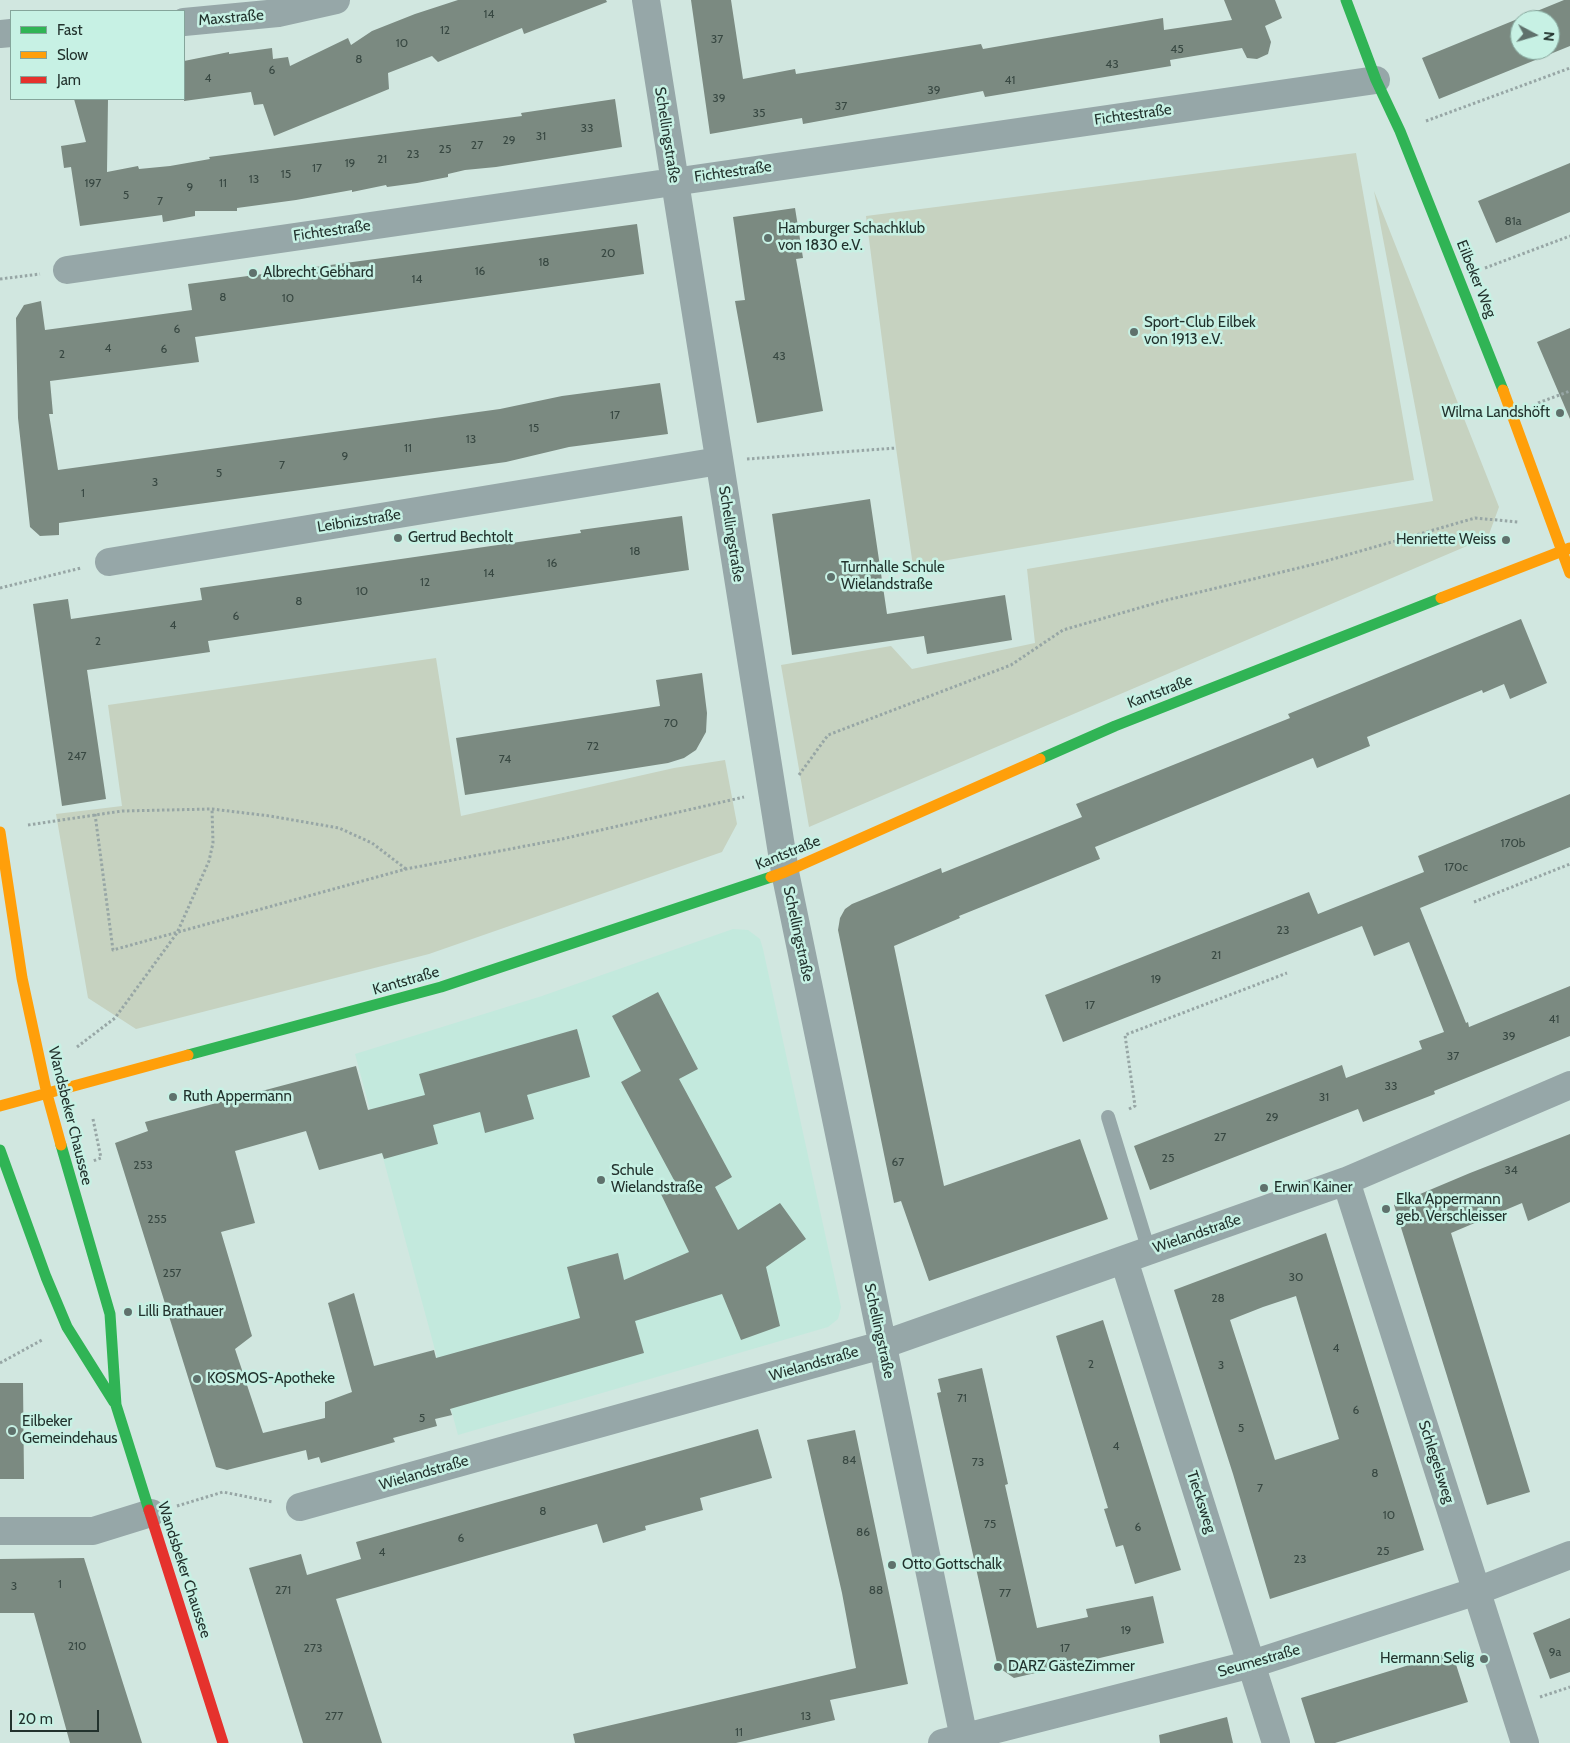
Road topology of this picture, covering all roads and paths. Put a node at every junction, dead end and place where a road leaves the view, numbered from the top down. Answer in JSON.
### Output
{"nodes":[{"id":1,"x":336,"y":0,"type":"edge"},
{"id":2,"x":646,"y":0,"type":"edge"},
{"id":3,"x":1346,"y":0,"type":"edge"},
{"id":4,"x":185,"y":22,"type":"edge"},
{"id":5,"x":1570,"y":68,"type":"edge"},
{"id":6,"x":1376,"y":80,"type":"junction"},
{"id":7,"x":1400,"y":131,"type":"junction"},
{"id":8,"x":674,"y":181,"type":"junction"},
{"id":9,"x":1570,"y":236,"type":"edge"},
{"id":10,"x":67,"y":270,"type":"joint"},
{"id":11,"x":1459,"y":278,"type":"junction"},
{"id":12,"x":0,"y":279,"type":"edge"},
{"id":13,"x":896,"y":448,"type":"dead end"},
{"id":14,"x":720,"y":461,"type":"junction"},
{"id":15,"x":1518,"y":522,"type":"dead end"},
{"id":16,"x":1566,"y":550,"type":"edge"},
{"id":17,"x":109,"y":562,"type":"joint"},
{"id":18,"x":1570,"y":573,"type":"edge"},
{"id":19,"x":0,"y":588,"type":"edge"},
{"id":20,"x":771,"y":790,"type":"junction"},
{"id":21,"x":212,"y":809,"type":"junction"},
{"id":22,"x":95,"y":814,"type":"junction"},
{"id":23,"x":19,"y":827,"type":"dead end"},
{"id":24,"x":0,"y":832,"type":"edge"},
{"id":25,"x":1570,"y":864,"type":"edge"},
{"id":26,"x":406,"y":870,"type":"junction"},
{"id":27,"x":785,"y":872,"type":"junction"},
{"id":28,"x":1474,"y":902,"type":"dead end"},
{"id":29,"x":177,"y":933,"type":"junction"},
{"id":30,"x":1287,"y":974,"type":"dead end"},
{"id":31,"x":77,"y":1047,"type":"dead end"},
{"id":32,"x":1570,"y":1084,"type":"edge"},
{"id":33,"x":47,"y":1094,"type":"junction"},
{"id":34,"x":0,"y":1106,"type":"edge"},
{"id":35,"x":1108,"y":1117,"type":"joint"},
{"id":36,"x":93,"y":1119,"type":"dead end"},
{"id":37,"x":0,"y":1150,"type":"edge"},
{"id":38,"x":88,"y":1162,"type":"dead end"},
{"id":39,"x":1346,"y":1181,"type":"junction"},
{"id":40,"x":1137,"y":1256,"type":"junction"},
{"id":41,"x":67,"y":1327,"type":"junction"},
{"id":42,"x":882,"y":1345,"type":"junction"},
{"id":43,"x":0,"y":1363,"type":"edge"},
{"id":44,"x":116,"y":1405,"type":"junction"},
{"id":45,"x":300,"y":1507,"type":"joint"},
{"id":46,"x":151,"y":1513,"type":"junction"},
{"id":47,"x":0,"y":1531,"type":"edge"},
{"id":48,"x":1570,"y":1555,"type":"edge"},
{"id":49,"x":1477,"y":1591,"type":"junction"},
{"id":50,"x":1252,"y":1664,"type":"junction"},
{"id":51,"x":957,"y":1741,"type":"edge"},
{"id":52,"x":223,"y":1743,"type":"edge"},
{"id":53,"x":1276,"y":1743,"type":"edge"},
{"id":54,"x":1525,"y":1743,"type":"edge"}],
"edges":[{"from":1,"to":4,"type":"street","name":"Maxstraße"},
{"from":2,"to":8,"type":"street","name":"Schellingstraße"},
{"from":3,"to":6,"type":"street","name":"Eilbeker Weg"},
{"from":5,"to":7,"type":"path"},
{"from":6,"to":7,"type":"street","name":"Eilbeker Weg"},
{"from":6,"to":8,"type":"street","name":"Fichtestraße"},
{"from":7,"to":11,"type":"street","name":"Eilbeker Weg"},
{"from":8,"to":10,"type":"street","name":"Fichtestraße"},
{"from":8,"to":14,"type":"street","name":"Schellingstraße"},
{"from":9,"to":11,"type":"path"},
{"from":10,"to":12,"type":"path"},
{"from":11,"to":16,"type":"street","name":"Eilbeker Weg"},
{"from":13,"to":14,"type":"path"},
{"from":14,"to":17,"type":"street","name":"Leibnizstraße"},
{"from":14,"to":20,"type":"street","name":"Schellingstraße"},
{"from":15,"to":20,"type":"path"},
{"from":16,"to":18,"type":"street","name":"Eilbeker Weg"},
{"from":16,"to":27,"type":"street","name":"Kantstraße"},
{"from":17,"to":19,"type":"path"},
{"from":20,"to":26,"type":"path"},
{"from":20,"to":27,"type":"street","name":"Schellingstraße"},
{"from":21,"to":22,"type":"path"},
{"from":21,"to":26,"type":"path"},
{"from":21,"to":29,"type":"path"},
{"from":22,"to":23,"type":"path"},
{"from":22,"to":29,"type":"path"},
{"from":24,"to":33,"type":"street","name":"Wandsbeker Chaussee"},
{"from":25,"to":28,"type":"path"},
{"from":26,"to":29,"type":"path"},
{"from":27,"to":33,"type":"street","name":"Kantstraße"},
{"from":27,"to":42,"type":"street","name":"Schellingstraße"},
{"from":29,"to":31,"type":"path"},
{"from":30,"to":35,"type":"path"},
{"from":32,"to":39,"type":"street","name":"Wielandstraße"},
{"from":33,"to":34,"type":"street","name":"Kantstraße"},
{"from":33,"to":44,"type":"street","name":"Wandsbeker Chaussee"},
{"from":35,"to":40,"type":"lane"},
{"from":36,"to":38,"type":"path"},
{"from":37,"to":41,"type":"street","name":"Wandsbeker Chaussee"},
{"from":39,"to":40,"type":"street","name":"Wielandstraße"},
{"from":39,"to":49,"type":"street","name":"Schlegelsweg"},
{"from":40,"to":42,"type":"street","name":"Wielandstraße"},
{"from":40,"to":50,"type":"street","name":"Tiecksweg"},
{"from":41,"to":43,"type":"path"},
{"from":41,"to":44,"type":"street","name":"Wandsbeker Chaussee"},
{"from":42,"to":45,"type":"street","name":"Wielandstraße"},
{"from":42,"to":51,"type":"street","name":"Schellingstraße"},
{"from":44,"to":46,"type":"street","name":"Wandsbeker Chaussee"},
{"from":45,"to":46,"type":"path"},
{"from":46,"to":47,"type":"street"},
{"from":46,"to":52,"type":"street","name":"Wandsbeker Chaussee"},
{"from":48,"to":49,"type":"street","name":"Seumestraße"},
{"from":49,"to":50,"type":"street","name":"Seumestraße"},
{"from":49,"to":54,"type":"street","name":"Schlegelsweg"},
{"from":50,"to":51,"type":"street","name":"Seumestraße"},
{"from":50,"to":53,"type":"street","name":"Tiecksweg"}]}
